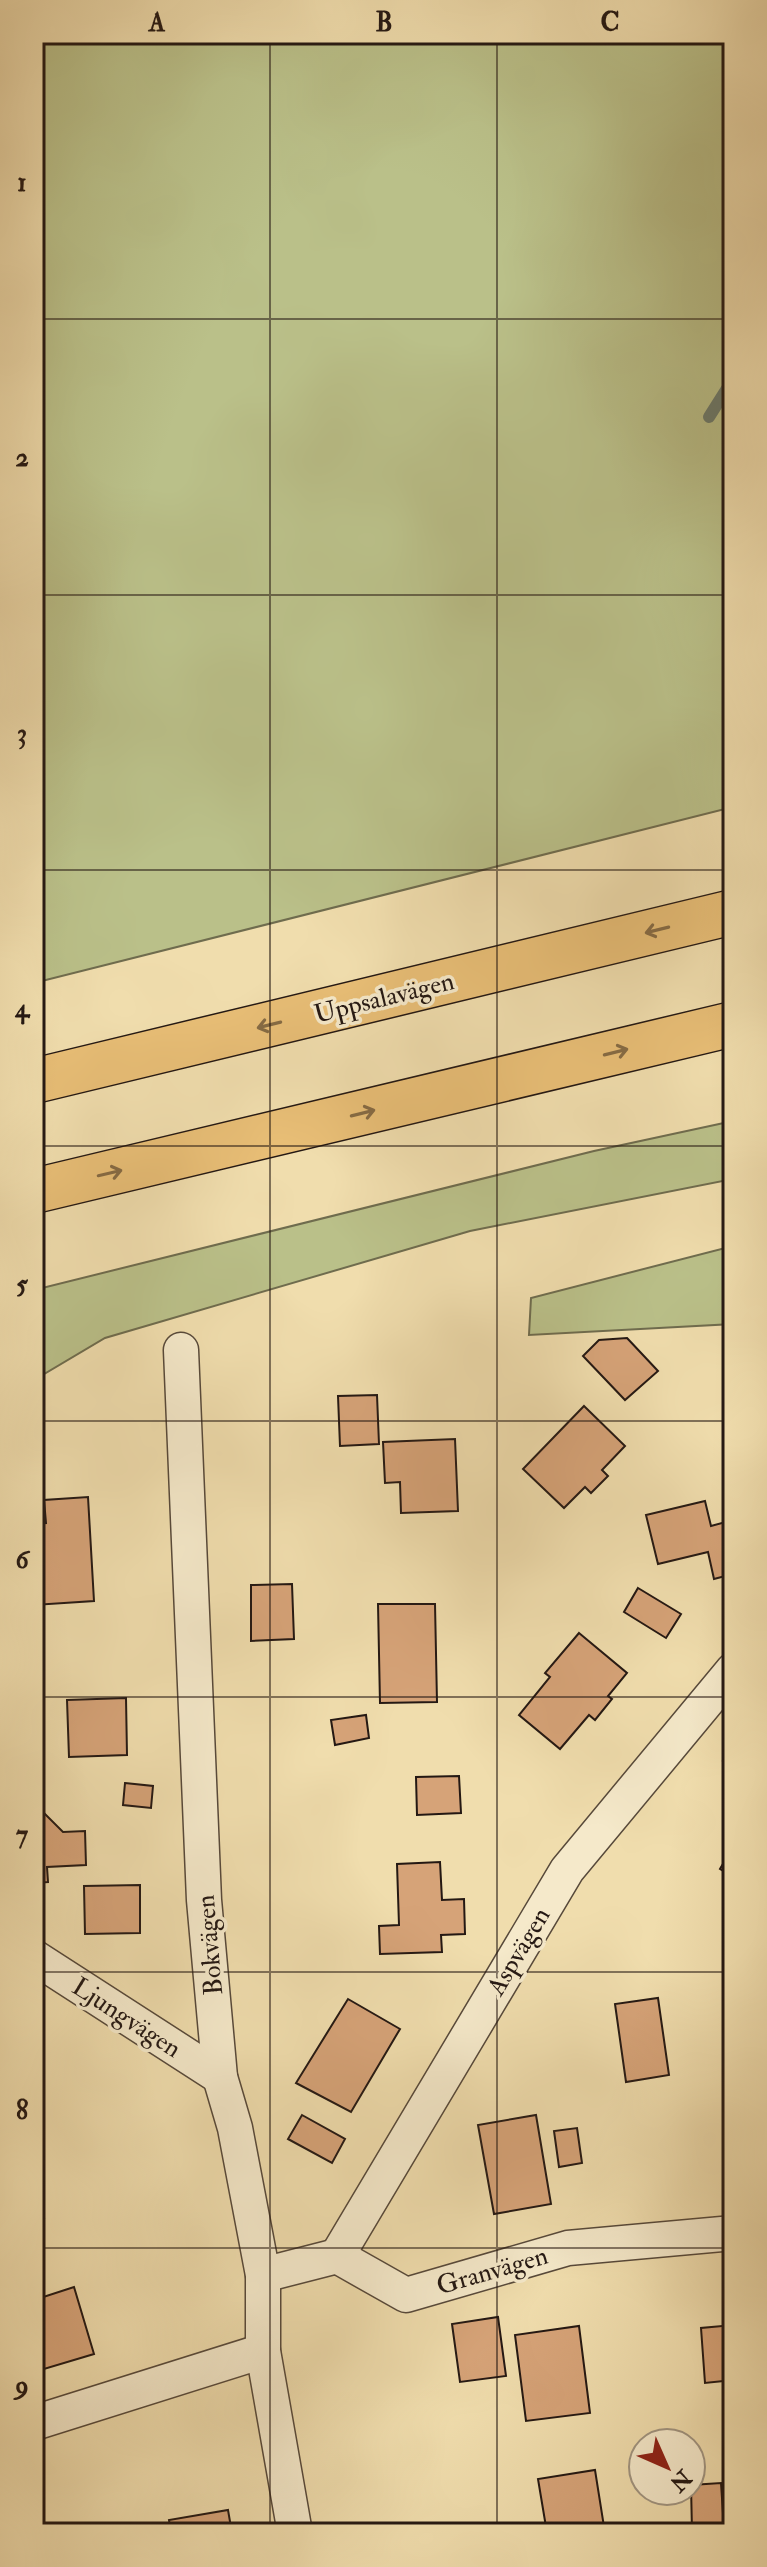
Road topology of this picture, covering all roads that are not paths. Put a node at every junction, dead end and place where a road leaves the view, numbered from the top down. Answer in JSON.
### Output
{"nodes":[{"id":1,"x":733,"y":912,"type":"edge"},
{"id":2,"x":733,"y":1024,"type":"edge"},
{"id":3,"x":34,"y":1081,"type":"edge"},
{"id":4,"x":34,"y":1191,"type":"edge"},
{"id":5,"x":181,"y":1350,"type":"dead end"},
{"id":6,"x":733,"y":1670,"type":"edge"},
{"id":7,"x":34,"y":1957,"type":"edge"},
{"id":8,"x":220,"y":2077,"type":"junction"},
{"id":9,"x":733,"y":2233,"type":"edge"},
{"id":10,"x":337,"y":2256,"type":"junction"},
{"id":11,"x":263,"y":2275,"type":"junction"},
{"id":12,"x":263,"y":2351,"type":"junction"},
{"id":13,"x":34,"y":2423,"type":"edge"},
{"id":14,"x":295,"y":2533,"type":"edge"}],
"edges":[{"from":1,"to":3,"type":"highway","name":"Uppsalavägen","one_way":true},
{"from":4,"to":2,"type":"highway","one_way":true},
{"from":5,"to":8,"type":"street","name":"Bokvägen"},
{"from":6,"to":10,"type":"street","name":"Aspvägen"},
{"from":7,"to":8,"type":"street","name":"Ljungvägen"},
{"from":8,"to":11,"type":"street","name":"Bokvägen"},
{"from":9,"to":10,"type":"street","name":"Granvägen"},
{"from":10,"to":11,"type":"street"},
{"from":11,"to":12,"type":"street","name":"Bokvägen"},
{"from":12,"to":13,"type":"street"},
{"from":12,"to":14,"type":"street","name":"Bokvägen"}]}
